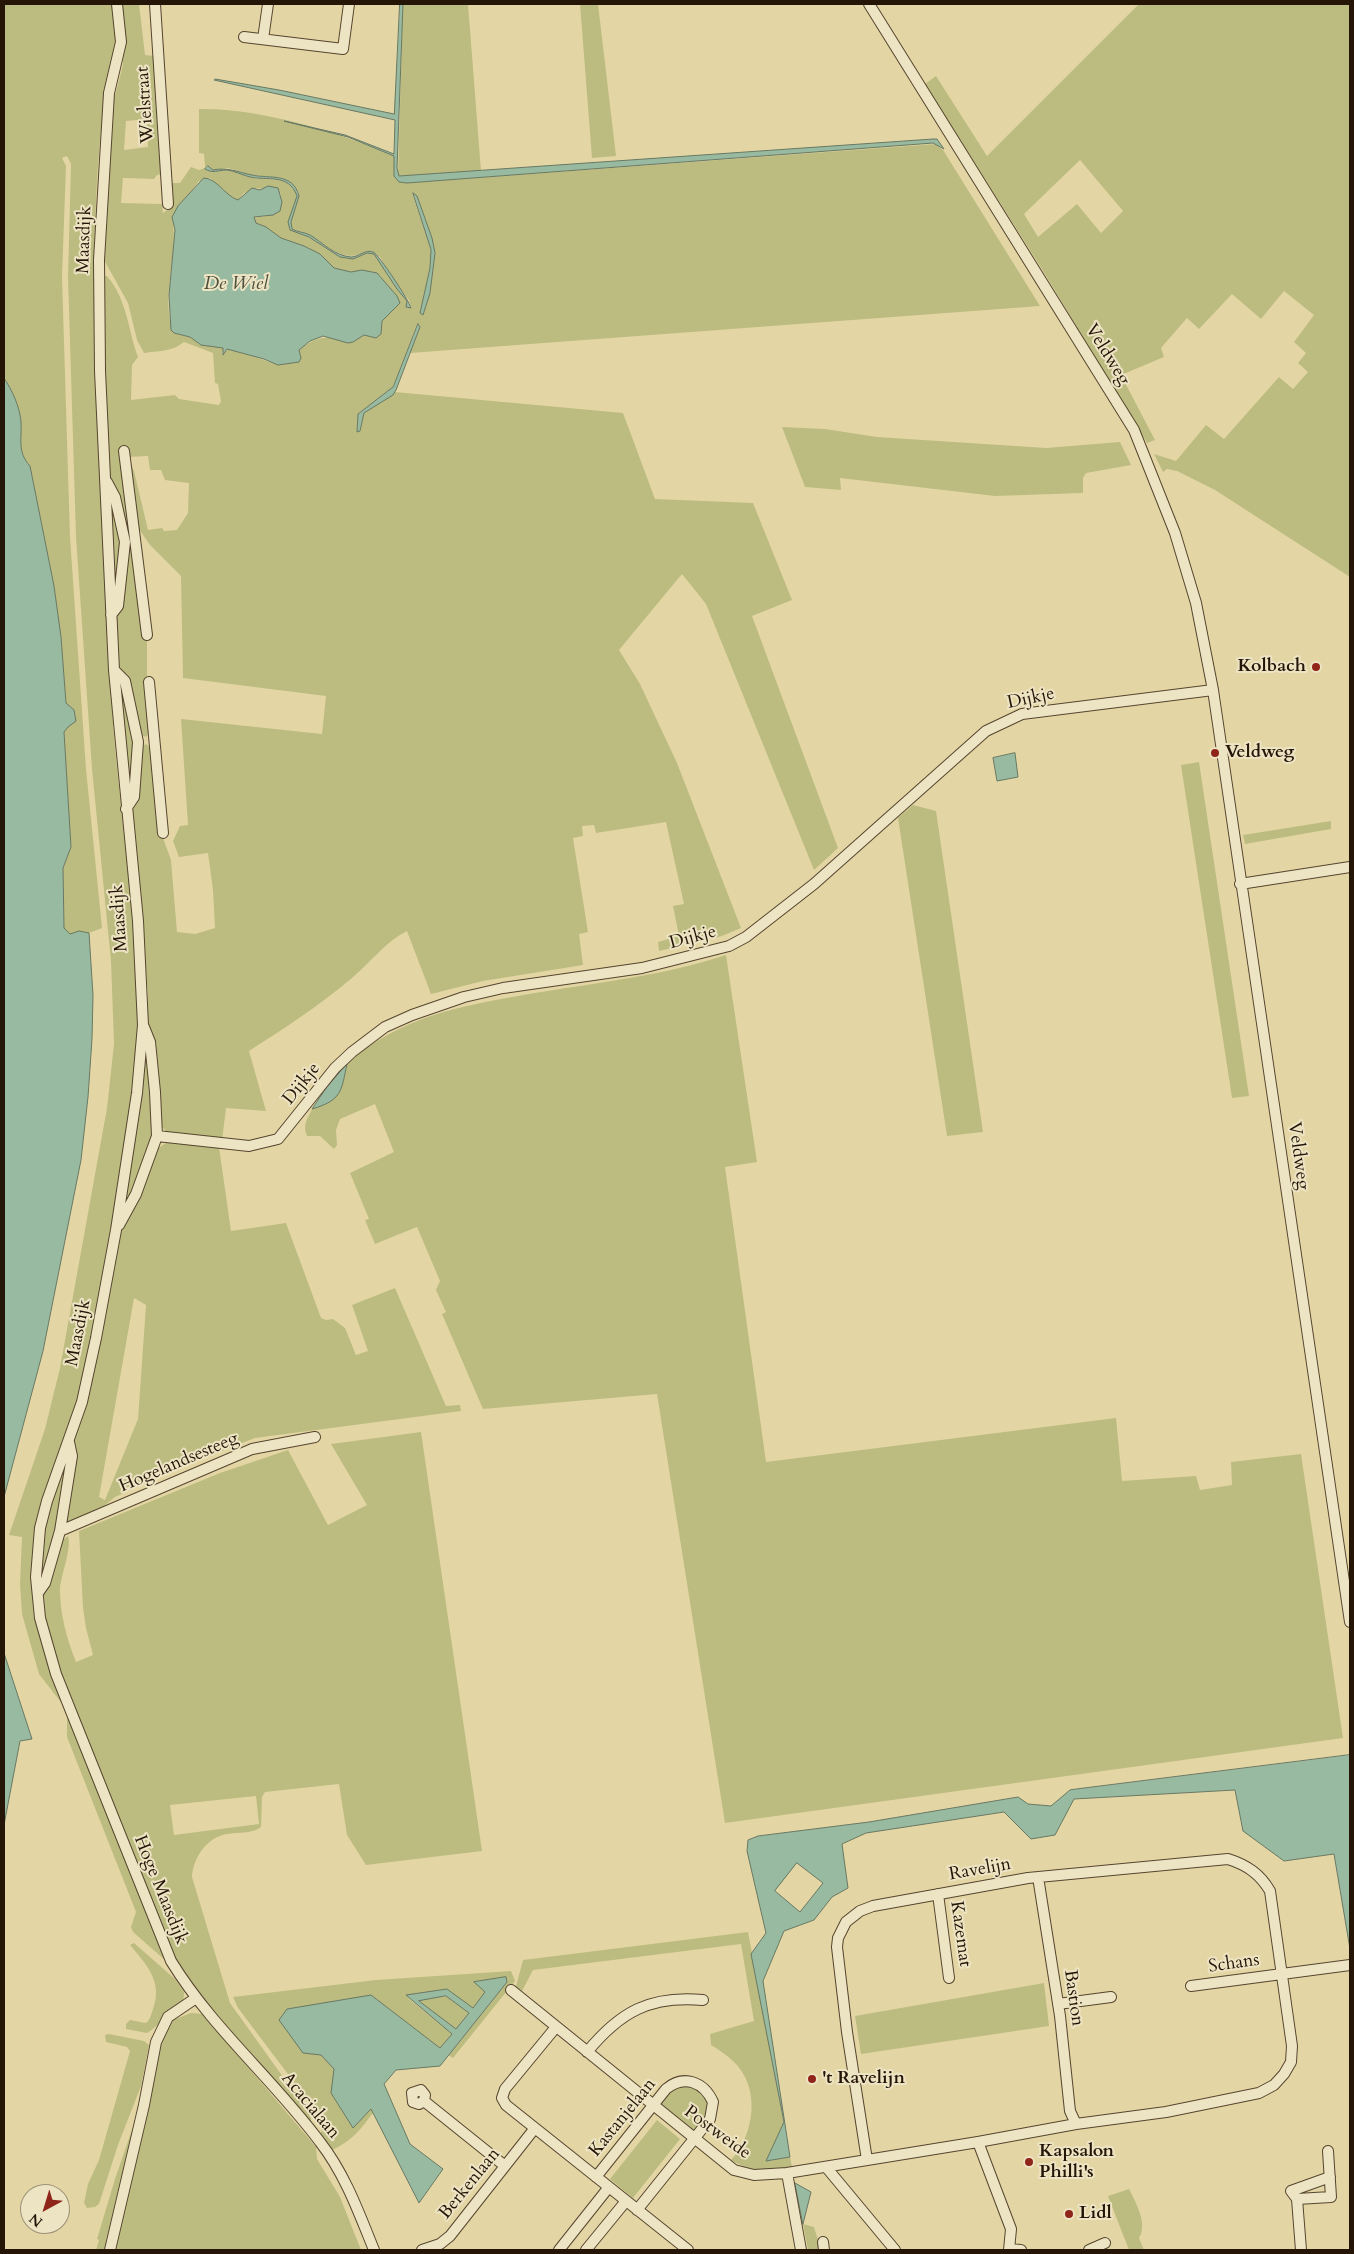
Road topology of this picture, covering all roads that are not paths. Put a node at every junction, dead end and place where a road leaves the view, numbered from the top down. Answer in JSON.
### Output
{"nodes":[{"id":1,"x":117,"y":4,"type":"edge"},
{"id":2,"x":155,"y":4,"type":"edge"},
{"id":3,"x":268,"y":4,"type":"edge"},
{"id":4,"x":348,"y":4,"type":"edge"},
{"id":5,"x":869,"y":4,"type":"edge"},
{"id":6,"x":244,"y":37,"type":"dead end"},
{"id":7,"x":263,"y":39,"type":"junction"},
{"id":8,"x":168,"y":204,"type":"dead end"},
{"id":9,"x":124,"y":451,"type":"dead end"},
{"id":10,"x":105,"y":478,"type":"junction"},
{"id":11,"x":130,"y":542,"type":"junction"},
{"id":12,"x":112,"y":615,"type":"junction"},
{"id":13,"x":147,"y":635,"type":"dead end"},
{"id":14,"x":114,"y":670,"type":"junction"},
{"id":15,"x":149,"y":682,"type":"dead end"},
{"id":16,"x":1213,"y":690,"type":"junction"},
{"id":17,"x":153,"y":740,"type":"junction"},
{"id":18,"x":138,"y":742,"type":"junction"},
{"id":19,"x":126,"y":808,"type":"junction"},
{"id":20,"x":163,"y":833,"type":"dead end"},
{"id":21,"x":1350,"y":867,"type":"edge"},
{"id":22,"x":1240,"y":884,"type":"junction"},
{"id":23,"x":143,"y":1025,"type":"junction"},
{"id":24,"x":157,"y":1136,"type":"junction"},
{"id":25,"x":116,"y":1230,"type":"junction"},
{"id":26,"x":315,"y":1437,"type":"dead end"},
{"id":27,"x":68,"y":1441,"type":"junction"},
{"id":28,"x":60,"y":1531,"type":"junction"},
{"id":29,"x":38,"y":1593,"type":"junction"},
{"id":30,"x":1350,"y":1622,"type":"edge"},
{"id":31,"x":1038,"y":1877,"type":"junction"},
{"id":32,"x":938,"y":1894,"type":"junction"},
{"id":33,"x":1350,"y":1964,"type":"edge"},
{"id":34,"x":1282,"y":1974,"type":"junction"},
{"id":35,"x":950,"y":1978,"type":"dead end"},
{"id":36,"x":1191,"y":1986,"type":"dead end"},
{"id":37,"x":511,"y":1990,"type":"dead end"},
{"id":38,"x":1112,"y":1997,"type":"dead end"},
{"id":39,"x":196,"y":1998,"type":"junction"},
{"id":40,"x":703,"y":2000,"type":"dead end"},
{"id":41,"x":1058,"y":2004,"type":"junction"},
{"id":42,"x":556,"y":2027,"type":"junction"},
{"id":43,"x":587,"y":2052,"type":"junction"},
{"id":44,"x":424,"y":2101,"type":"dead end"},
{"id":45,"x":652,"y":2106,"type":"junction"},
{"id":46,"x":1076,"y":2124,"type":"junction"},
{"id":47,"x":535,"y":2128,"type":"junction"},
{"id":48,"x":694,"y":2139,"type":"junction"},
{"id":49,"x":978,"y":2142,"type":"junction"},
{"id":50,"x":1328,"y":2152,"type":"dead end"},
{"id":51,"x":866,"y":2160,"type":"junction"},
{"id":52,"x":505,"y":2166,"type":"junction"},
{"id":53,"x":826,"y":2166,"type":"junction"},
{"id":54,"x":787,"y":2173,"type":"junction"},
{"id":55,"x":596,"y":2177,"type":"junction"},
{"id":56,"x":1330,"y":2177,"type":"junction"},
{"id":57,"x":609,"y":2187,"type":"junction"},
{"id":58,"x":1297,"y":2199,"type":"junction"},
{"id":59,"x":626,"y":2201,"type":"junction"},
{"id":60,"x":638,"y":2210,"type":"junction"},
{"id":61,"x":1105,"y":2243,"type":"dead end"},
{"id":62,"x":110,"y":2250,"type":"edge"},
{"id":63,"x":374,"y":2250,"type":"edge"},
{"id":64,"x":422,"y":2250,"type":"edge"},
{"id":65,"x":559,"y":2250,"type":"edge"},
{"id":66,"x":586,"y":2250,"type":"edge"},
{"id":67,"x":688,"y":2250,"type":"edge"},
{"id":68,"x":801,"y":2250,"type":"edge"},
{"id":69,"x":895,"y":2250,"type":"edge"},
{"id":70,"x":1009,"y":2250,"type":"edge"},
{"id":71,"x":1021,"y":2250,"type":"edge"},
{"id":72,"x":1088,"y":2250,"type":"edge"},
{"id":73,"x":1301,"y":2250,"type":"edge"}],
"edges":[{"from":1,"to":10,"type":"street","name":"Maasdijk"},
{"from":2,"to":8,"type":"street","name":"Wielstraat"},
{"from":3,"to":7,"type":"street"},
{"from":4,"to":7,"type":"street"},
{"from":5,"to":16,"type":"street","name":"Veldweg"},
{"from":6,"to":7,"type":"street"},
{"from":9,"to":11,"type":"street","name":"Maasdijk"},
{"from":10,"to":11,"type":"street","name":"Maasdijk"},
{"from":10,"to":12,"type":"street","name":"Maasdijk"},
{"from":11,"to":12,"type":"street","name":"Maasdijk"},
{"from":11,"to":13,"type":"street","name":"Maasdijk"},
{"from":12,"to":14,"type":"street","name":"Maasdijk"},
{"from":14,"to":18,"type":"street","name":"Maasdijk"},
{"from":14,"to":19,"type":"street","name":"Maasdijk"},
{"from":15,"to":17,"type":"street"},
{"from":16,"to":22,"type":"street","name":"Veldweg"},
{"from":16,"to":24,"type":"street","name":"Dijkje"},
{"from":17,"to":18,"type":"street"},
{"from":17,"to":20,"type":"street"},
{"from":18,"to":19,"type":"street","name":"Maasdijk"},
{"from":19,"to":23,"type":"street","name":"Maasdijk"},
{"from":21,"to":22,"type":"street"},
{"from":22,"to":30,"type":"street","name":"Veldweg"},
{"from":23,"to":24,"type":"street","name":"Maasdijk"},
{"from":23,"to":25,"type":"street","name":"Maasdijk"},
{"from":24,"to":25,"type":"street","name":"Maasdijk"},
{"from":25,"to":27,"type":"street","name":"Maasdijk"},
{"from":26,"to":28,"type":"street","name":"Hogelandsesteeg"},
{"from":27,"to":28,"type":"street","name":"Maasdijk"},
{"from":27,"to":29,"type":"street","name":"Maasdijk"},
{"from":28,"to":29,"type":"street","name":"Hoge Maasdijk"},
{"from":29,"to":39,"type":"street","name":"Hoge Maasdijk"},
{"from":31,"to":32,"type":"street","name":"Ravelijn"},
{"from":31,"to":34,"type":"street","name":"Ravelijn"},
{"from":31,"to":41,"type":"street","name":"Bastion"},
{"from":32,"to":35,"type":"street","name":"Kazemat"},
{"from":32,"to":51,"type":"street","name":"Ravelijn"},
{"from":33,"to":34,"type":"street"},
{"from":34,"to":36,"type":"street","name":"Schans"},
{"from":34,"to":46,"type":"street","name":"Ravelijn"},
{"from":37,"to":42,"type":"street","name":"Postweide"},
{"from":38,"to":41,"type":"street"},
{"from":39,"to":62,"type":"street"},
{"from":39,"to":63,"type":"street","name":"Acacialaan"},
{"from":40,"to":43,"type":"street"},
{"from":41,"to":46,"type":"street","name":"Bastion"},
{"from":42,"to":43,"type":"street","name":"Postweide"},
{"from":42,"to":47,"type":"street"},
{"from":43,"to":45,"type":"street","name":"Postweide"},
{"from":44,"to":52,"type":"street"},
{"from":45,"to":48,"type":"street","name":"Postweide"},
{"from":45,"to":48,"type":"street","name":"Kastanjelaan"},
{"from":45,"to":55,"type":"street","name":"Kastanjelaan"},
{"from":46,"to":49,"type":"street","name":"Postweide"},
{"from":47,"to":52,"type":"street","name":"Berkenlaan"},
{"from":47,"to":55,"type":"street"},
{"from":48,"to":54,"type":"street","name":"Postweide"},
{"from":48,"to":60,"type":"street","name":"Kastanjelaan"},
{"from":49,"to":51,"type":"street","name":"Postweide"},
{"from":49,"to":70,"type":"street"},
{"from":50,"to":56,"type":"street"},
{"from":51,"to":53,"type":"street","name":"Postweide"},
{"from":52,"to":64,"type":"street","name":"Berkenlaan"},
{"from":53,"to":54,"type":"street","name":"Postweide"},
{"from":53,"to":69,"type":"street"},
{"from":54,"to":68,"type":"street"},
{"from":55,"to":57,"type":"street"},
{"from":56,"to":58,"type":"street"},
{"from":56,"to":58,"type":"street"},
{"from":57,"to":59,"type":"street"},
{"from":57,"to":65,"type":"street"},
{"from":58,"to":73,"type":"street"},
{"from":59,"to":60,"type":"street"},
{"from":59,"to":66,"type":"street"},
{"from":60,"to":67,"type":"street"},
{"from":61,"to":72,"type":"street"},
{"from":70,"to":71,"type":"street"}]}
